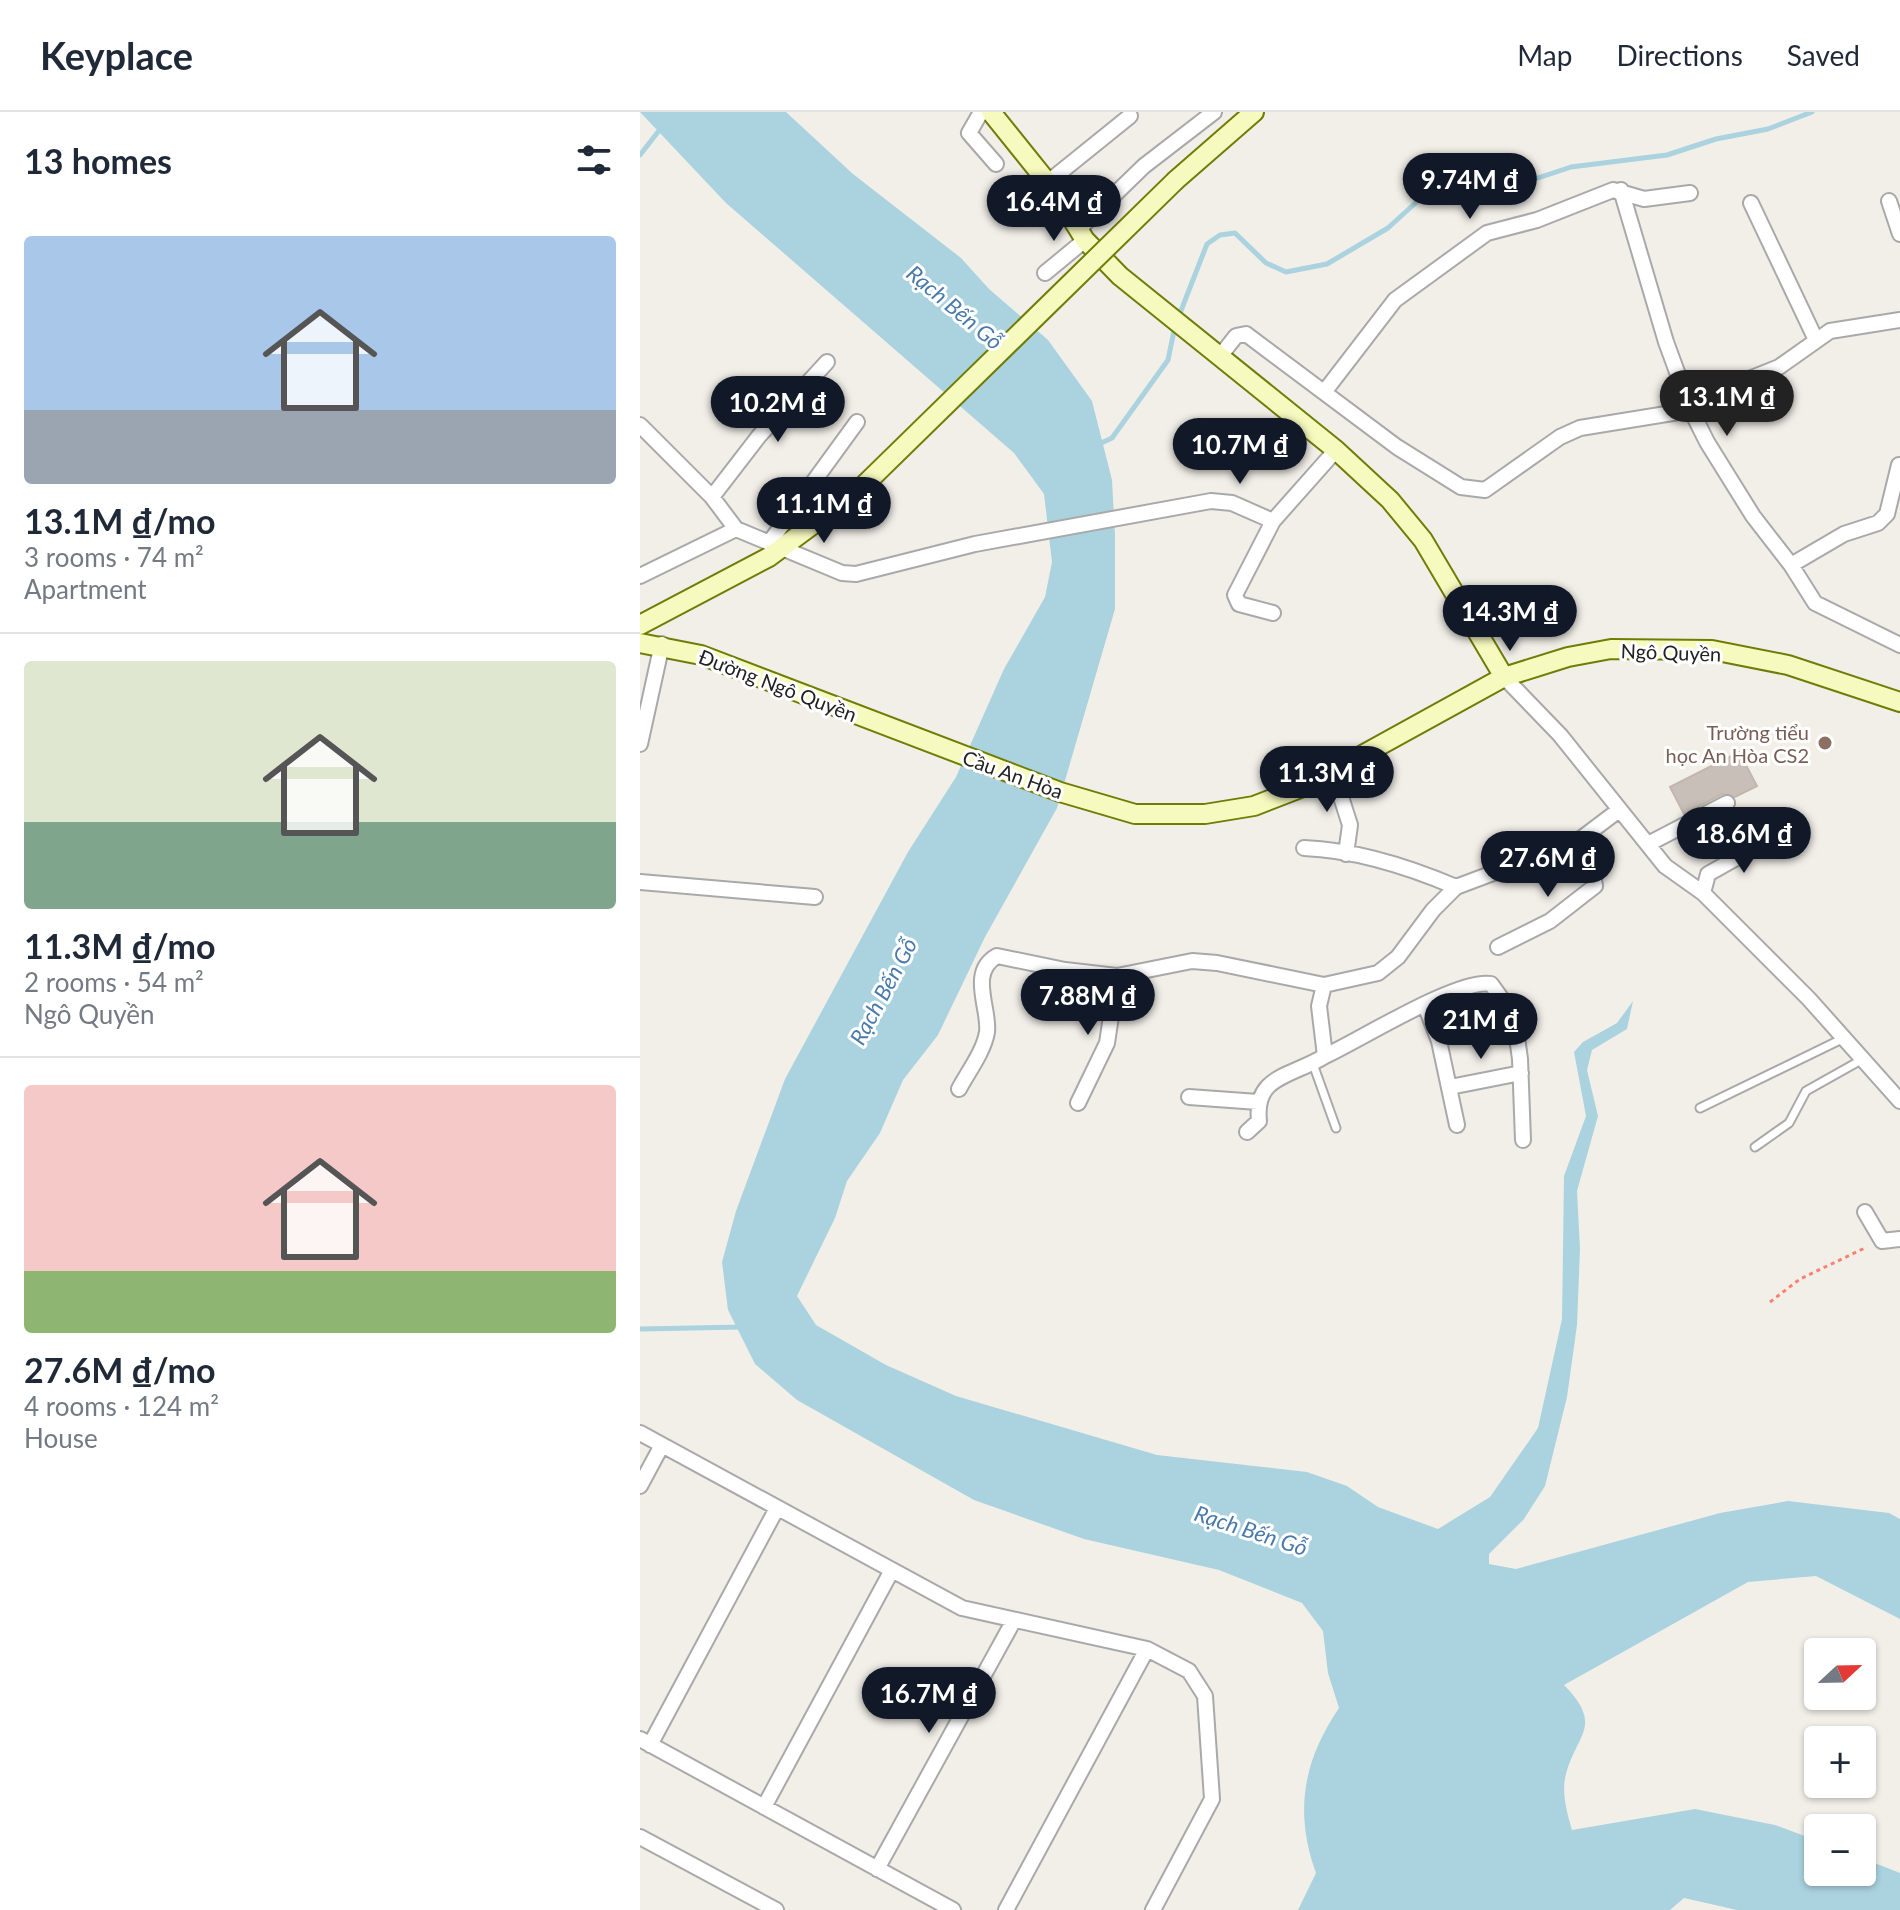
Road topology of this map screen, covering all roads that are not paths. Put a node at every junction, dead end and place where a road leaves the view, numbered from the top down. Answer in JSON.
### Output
{"nodes":[{"id":1,"x":1214,"y":112,"type":"edge"},
{"id":2,"x":1254,"y":112,"type":"edge"},
{"id":3,"x":994,"y":114,"type":"edge"},
{"id":4,"x":1130,"y":116,"type":"dead end"},
{"id":5,"x":996,"y":164,"type":"dead end"},
{"id":6,"x":1047,"y":183,"type":"junction"},
{"id":7,"x":1621,"y":190,"type":"junction"},
{"id":8,"x":1690,"y":193,"type":"dead end"},
{"id":9,"x":1889,"y":201,"type":"dead end"},
{"id":10,"x":1751,"y":203,"type":"dead end"},
{"id":11,"x":1082,"y":234,"type":"junction"},
{"id":12,"x":1900,"y":234,"type":"edge"},
{"id":13,"x":1045,"y":273,"type":"dead end"},
{"id":14,"x":1900,"y":320,"type":"edge"},
{"id":15,"x":1816,"y":340,"type":"junction"},
{"id":16,"x":1221,"y":355,"type":"junction"},
{"id":17,"x":827,"y":362,"type":"dead end"},
{"id":18,"x":1325,"y":391,"type":"junction"},
{"id":19,"x":1690,"y":407,"type":"junction"},
{"id":20,"x":857,"y":422,"type":"dead end"},
{"id":21,"x":640,"y":425,"type":"edge"},
{"id":22,"x":1336,"y":450,"type":"junction"},
{"id":23,"x":1899,"y":465,"type":"edge"},
{"id":24,"x":712,"y":497,"type":"junction"},
{"id":25,"x":1273,"y":521,"type":"junction"},
{"id":26,"x":736,"y":529,"type":"junction"},
{"id":27,"x":775,"y":546,"type":"junction"},
{"id":28,"x":1791,"y":565,"type":"junction"},
{"id":29,"x":640,"y":576,"type":"edge"},
{"id":30,"x":1273,"y":613,"type":"dead end"},
{"id":31,"x":640,"y":625,"type":"edge"},
{"id":32,"x":640,"y":643,"type":"edge"},
{"id":33,"x":662,"y":644,"type":"junction"},
{"id":34,"x":1900,"y":645,"type":"edge"},
{"id":35,"x":1504,"y":677,"type":"junction"},
{"id":36,"x":1900,"y":702,"type":"edge"},
{"id":37,"x":893,"y":728,"type":"joint"},
{"id":38,"x":640,"y":744,"type":"edge"},
{"id":39,"x":1333,"y":772,"type":"junction"},
{"id":40,"x":1727,"y":803,"type":"dead end"},
{"id":41,"x":1619,"y":810,"type":"junction"},
{"id":42,"x":1135,"y":814,"type":"joint"},
{"id":43,"x":1578,"y":841,"type":"junction"},
{"id":44,"x":1763,"y":843,"type":"dead end"},
{"id":45,"x":1648,"y":844,"type":"junction"},
{"id":46,"x":1304,"y":848,"type":"dead end"},
{"id":47,"x":1346,"y":854,"type":"junction"},
{"id":48,"x":640,"y":882,"type":"edge"},
{"id":49,"x":1456,"y":887,"type":"junction"},
{"id":50,"x":1703,"y":893,"type":"junction"},
{"id":51,"x":815,"y":897,"type":"dead end"},
{"id":52,"x":1498,"y":947,"type":"dead end"},
{"id":53,"x":1117,"y":976,"type":"junction"},
{"id":54,"x":1324,"y":985,"type":"junction"},
{"id":55,"x":1425,"y":1005,"type":"junction"},
{"id":56,"x":1514,"y":1016,"type":"junction"},
{"id":57,"x":1468,"y":1032,"type":"dead end"},
{"id":58,"x":1844,"y":1038,"type":"junction"},
{"id":59,"x":1863,"y":1059,"type":"junction"},
{"id":60,"x":1319,"y":1060,"type":"junction"},
{"id":61,"x":1521,"y":1073,"type":"junction"},
{"id":62,"x":1450,"y":1087,"type":"junction"},
{"id":63,"x":959,"y":1089,"type":"dead end"},
{"id":64,"x":1189,"y":1097,"type":"dead end"},
{"id":65,"x":1900,"y":1101,"type":"edge"},
{"id":66,"x":1258,"y":1102,"type":"junction"},
{"id":67,"x":1078,"y":1103,"type":"dead end"},
{"id":68,"x":1700,"y":1108,"type":"dead end"},
{"id":69,"x":1457,"y":1125,"type":"dead end"},
{"id":70,"x":1336,"y":1128,"type":"dead end"},
{"id":71,"x":1247,"y":1132,"type":"dead end"},
{"id":72,"x":1523,"y":1140,"type":"dead end"},
{"id":73,"x":1755,"y":1147,"type":"dead end"},
{"id":74,"x":1865,"y":1212,"type":"dead end"},
{"id":75,"x":1900,"y":1239,"type":"edge"},
{"id":76,"x":640,"y":1433,"type":"edge"},
{"id":77,"x":662,"y":1445,"type":"junction"},
{"id":78,"x":640,"y":1486,"type":"edge"},
{"id":79,"x":777,"y":1508,"type":"junction"},
{"id":80,"x":892,"y":1570,"type":"junction"},
{"id":81,"x":1014,"y":1620,"type":"junction"},
{"id":82,"x":1147,"y":1649,"type":"junction"},
{"id":83,"x":645,"y":1742,"type":"edge"},
{"id":84,"x":764,"y":1807,"type":"junction"},
{"id":85,"x":640,"y":1837,"type":"edge"},
{"id":86,"x":877,"y":1869,"type":"junction"},
{"id":87,"x":776,"y":1910,"type":"edge"},
{"id":88,"x":953,"y":1910,"type":"edge"},
{"id":89,"x":1006,"y":1910,"type":"edge"},
{"id":90,"x":1153,"y":1910,"type":"edge"}],
"edges":[{"from":1,"to":11,"type":"street"},
{"from":2,"to":27,"type":"street","bridge":true},
{"from":3,"to":5,"type":"street"},
{"from":3,"to":6,"type":"street"},
{"from":4,"to":6,"type":"street"},
{"from":6,"to":11,"type":"street"},
{"from":7,"to":8,"type":"street"},
{"from":7,"to":18,"type":"street"},
{"from":7,"to":19,"type":"street"},
{"from":9,"to":12,"type":"street"},
{"from":10,"to":15,"type":"street"},
{"from":11,"to":13,"type":"street"},
{"from":11,"to":16,"type":"street"},
{"from":14,"to":15,"type":"street"},
{"from":15,"to":19,"type":"street"},
{"from":16,"to":18,"type":"street"},
{"from":16,"to":22,"type":"street"},
{"from":17,"to":24,"type":"street"},
{"from":18,"to":19,"type":"street"},
{"from":19,"to":28,"type":"street"},
{"from":20,"to":27,"type":"street"},
{"from":21,"to":24,"type":"street"},
{"from":22,"to":25,"type":"street"},
{"from":22,"to":35,"type":"street"},
{"from":23,"to":28,"type":"street"},
{"from":24,"to":26,"type":"street"},
{"from":25,"to":27,"type":"street"},
{"from":25,"to":30,"type":"street"},
{"from":26,"to":27,"type":"street"},
{"from":26,"to":29,"type":"street"},
{"from":27,"to":31,"type":"street"},
{"from":28,"to":34,"type":"street"},
{"from":32,"to":33,"type":"street","name":"Đường Ngô Quyền"},
{"from":33,"to":37,"type":"street","name":"Đường Ngô Quyền"},
{"from":33,"to":38,"type":"street"},
{"from":35,"to":36,"type":"street","name":"Ngô Quyền"},
{"from":35,"to":39,"type":"street","name":"Ngô Quyền"},
{"from":35,"to":41,"type":"street"},
{"from":37,"to":42,"type":"street","name":"Cầu An Hòa"},
{"from":39,"to":42,"type":"street","name":"Ngô Quyền"},
{"from":39,"to":47,"type":"street"},
{"from":40,"to":45,"type":"street"},
{"from":41,"to":43,"type":"street"},
{"from":41,"to":45,"type":"street"},
{"from":43,"to":49,"type":"street"},
{"from":43,"to":52,"type":"street"},
{"from":44,"to":50,"type":"street"},
{"from":45,"to":50,"type":"street"},
{"from":46,"to":47,"type":"street"},
{"from":47,"to":49,"type":"street"},
{"from":48,"to":51,"type":"street"},
{"from":49,"to":54,"type":"street"},
{"from":50,"to":58,"type":"street"},
{"from":53,"to":54,"type":"street"},
{"from":53,"to":63,"type":"street"},
{"from":53,"to":67,"type":"street"},
{"from":54,"to":60,"type":"street"},
{"from":55,"to":56,"type":"street"},
{"from":55,"to":60,"type":"street"},
{"from":55,"to":62,"type":"street"},
{"from":56,"to":57,"type":"street"},
{"from":56,"to":61,"type":"street"},
{"from":58,"to":59,"type":"street"},
{"from":58,"to":68,"type":"lane"},
{"from":59,"to":65,"type":"street"},
{"from":59,"to":73,"type":"lane"},
{"from":60,"to":66,"type":"street"},
{"from":60,"to":70,"type":"lane"},
{"from":61,"to":62,"type":"street"},
{"from":61,"to":72,"type":"street"},
{"from":62,"to":69,"type":"street"},
{"from":64,"to":66,"type":"street"},
{"from":66,"to":71,"type":"street"},
{"from":74,"to":75,"type":"street"},
{"from":76,"to":77,"type":"street"},
{"from":77,"to":78,"type":"street"},
{"from":77,"to":79,"type":"street"},
{"from":79,"to":80,"type":"street"},
{"from":79,"to":83,"type":"street"},
{"from":80,"to":81,"type":"street"},
{"from":80,"to":84,"type":"street"},
{"from":81,"to":82,"type":"street"},
{"from":81,"to":86,"type":"street"},
{"from":82,"to":89,"type":"street"},
{"from":82,"to":90,"type":"street"},
{"from":83,"to":84,"type":"street"},
{"from":84,"to":86,"type":"street"},
{"from":85,"to":87,"type":"street"},
{"from":86,"to":88,"type":"street"}]}
